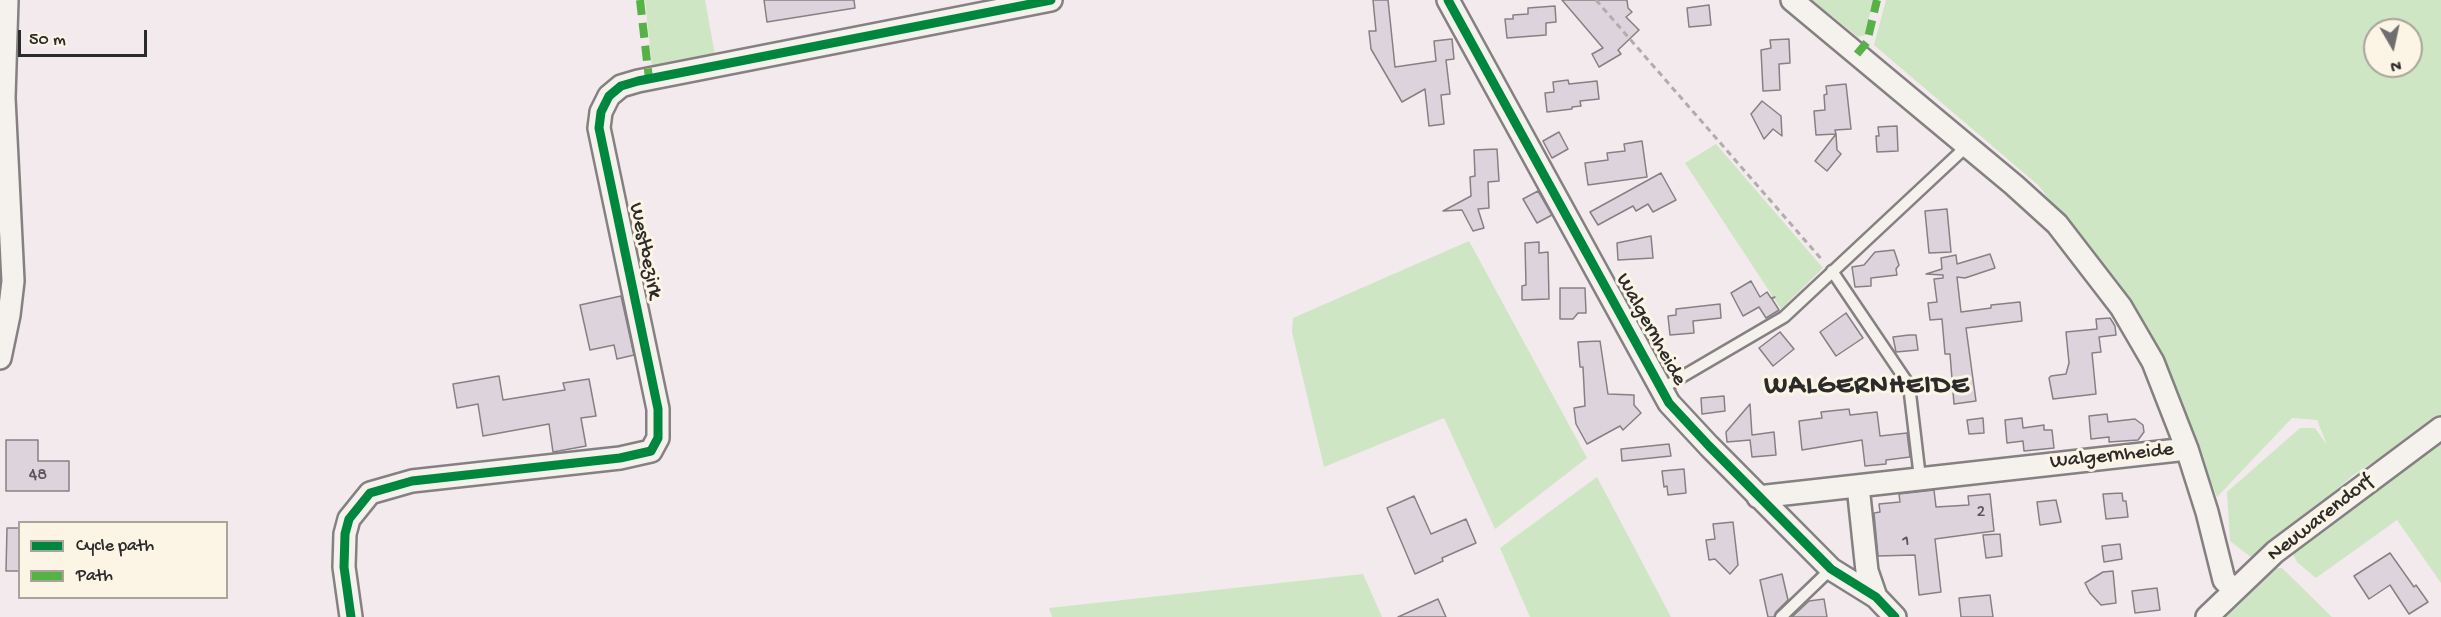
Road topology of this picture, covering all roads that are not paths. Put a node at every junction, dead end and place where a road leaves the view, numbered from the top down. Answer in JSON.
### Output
{"nodes":[{"id":1,"x":7,"y":0,"type":"edge"},
{"id":2,"x":1051,"y":0,"type":"edge"},
{"id":3,"x":1448,"y":0,"type":"edge"},
{"id":4,"x":1792,"y":0,"type":"edge"},
{"id":5,"x":1967,"y":146,"type":"junction"},
{"id":6,"x":1832,"y":271,"type":"junction"},
{"id":7,"x":0,"y":358,"type":"edge"},
{"id":8,"x":1661,"y":389,"type":"junction"},
{"id":9,"x":2441,"y":428,"type":"edge"},
{"id":10,"x":2187,"y":449,"type":"junction"},
{"id":11,"x":1920,"y":478,"type":"junction"},
{"id":12,"x":1858,"y":486,"type":"junction"},
{"id":13,"x":1758,"y":497,"type":"junction"},
{"id":14,"x":1831,"y":569,"type":"junction"},
{"id":15,"x":2234,"y":590,"type":"junction"},
{"id":16,"x":1876,"y":597,"type":"junction"},
{"id":17,"x":351,"y":617,"type":"edge"},
{"id":18,"x":1781,"y":617,"type":"edge"},
{"id":19,"x":1895,"y":617,"type":"edge"},
{"id":20,"x":2207,"y":617,"type":"edge"}],
"edges":[{"from":1,"to":7,"type":"street"},
{"from":2,"to":17,"type":"street","name":"Westbezirk"},
{"from":3,"to":8,"type":"street","name":"Walgernheide"},
{"from":4,"to":5,"type":"street","name":"Walgernheide"},
{"from":5,"to":6,"type":"lane"},
{"from":5,"to":10,"type":"street","name":"Walgernheide"},
{"from":6,"to":8,"type":"lane"},
{"from":6,"to":11,"type":"lane"},
{"from":8,"to":13,"type":"street","name":"Walgernheide"},
{"from":9,"to":15,"type":"street","name":"Neuwarendorf"},
{"from":10,"to":11,"type":"street","name":"Walgernheide"},
{"from":10,"to":15,"type":"street","name":"Walgernheide"},
{"from":11,"to":12,"type":"street","name":"Walgernheide"},
{"from":12,"to":13,"type":"street","name":"Walgernheide"},
{"from":12,"to":16,"type":"street","name":"Walgernheide"},
{"from":13,"to":14,"type":"street","name":"Walgernheide"},
{"from":14,"to":16,"type":"street","name":"Walgernheide"},
{"from":14,"to":18,"type":"lane"},
{"from":15,"to":20,"type":"street","name":"Neuwarendorf"},
{"from":16,"to":19,"type":"street","name":"Walgernheide"}]}
